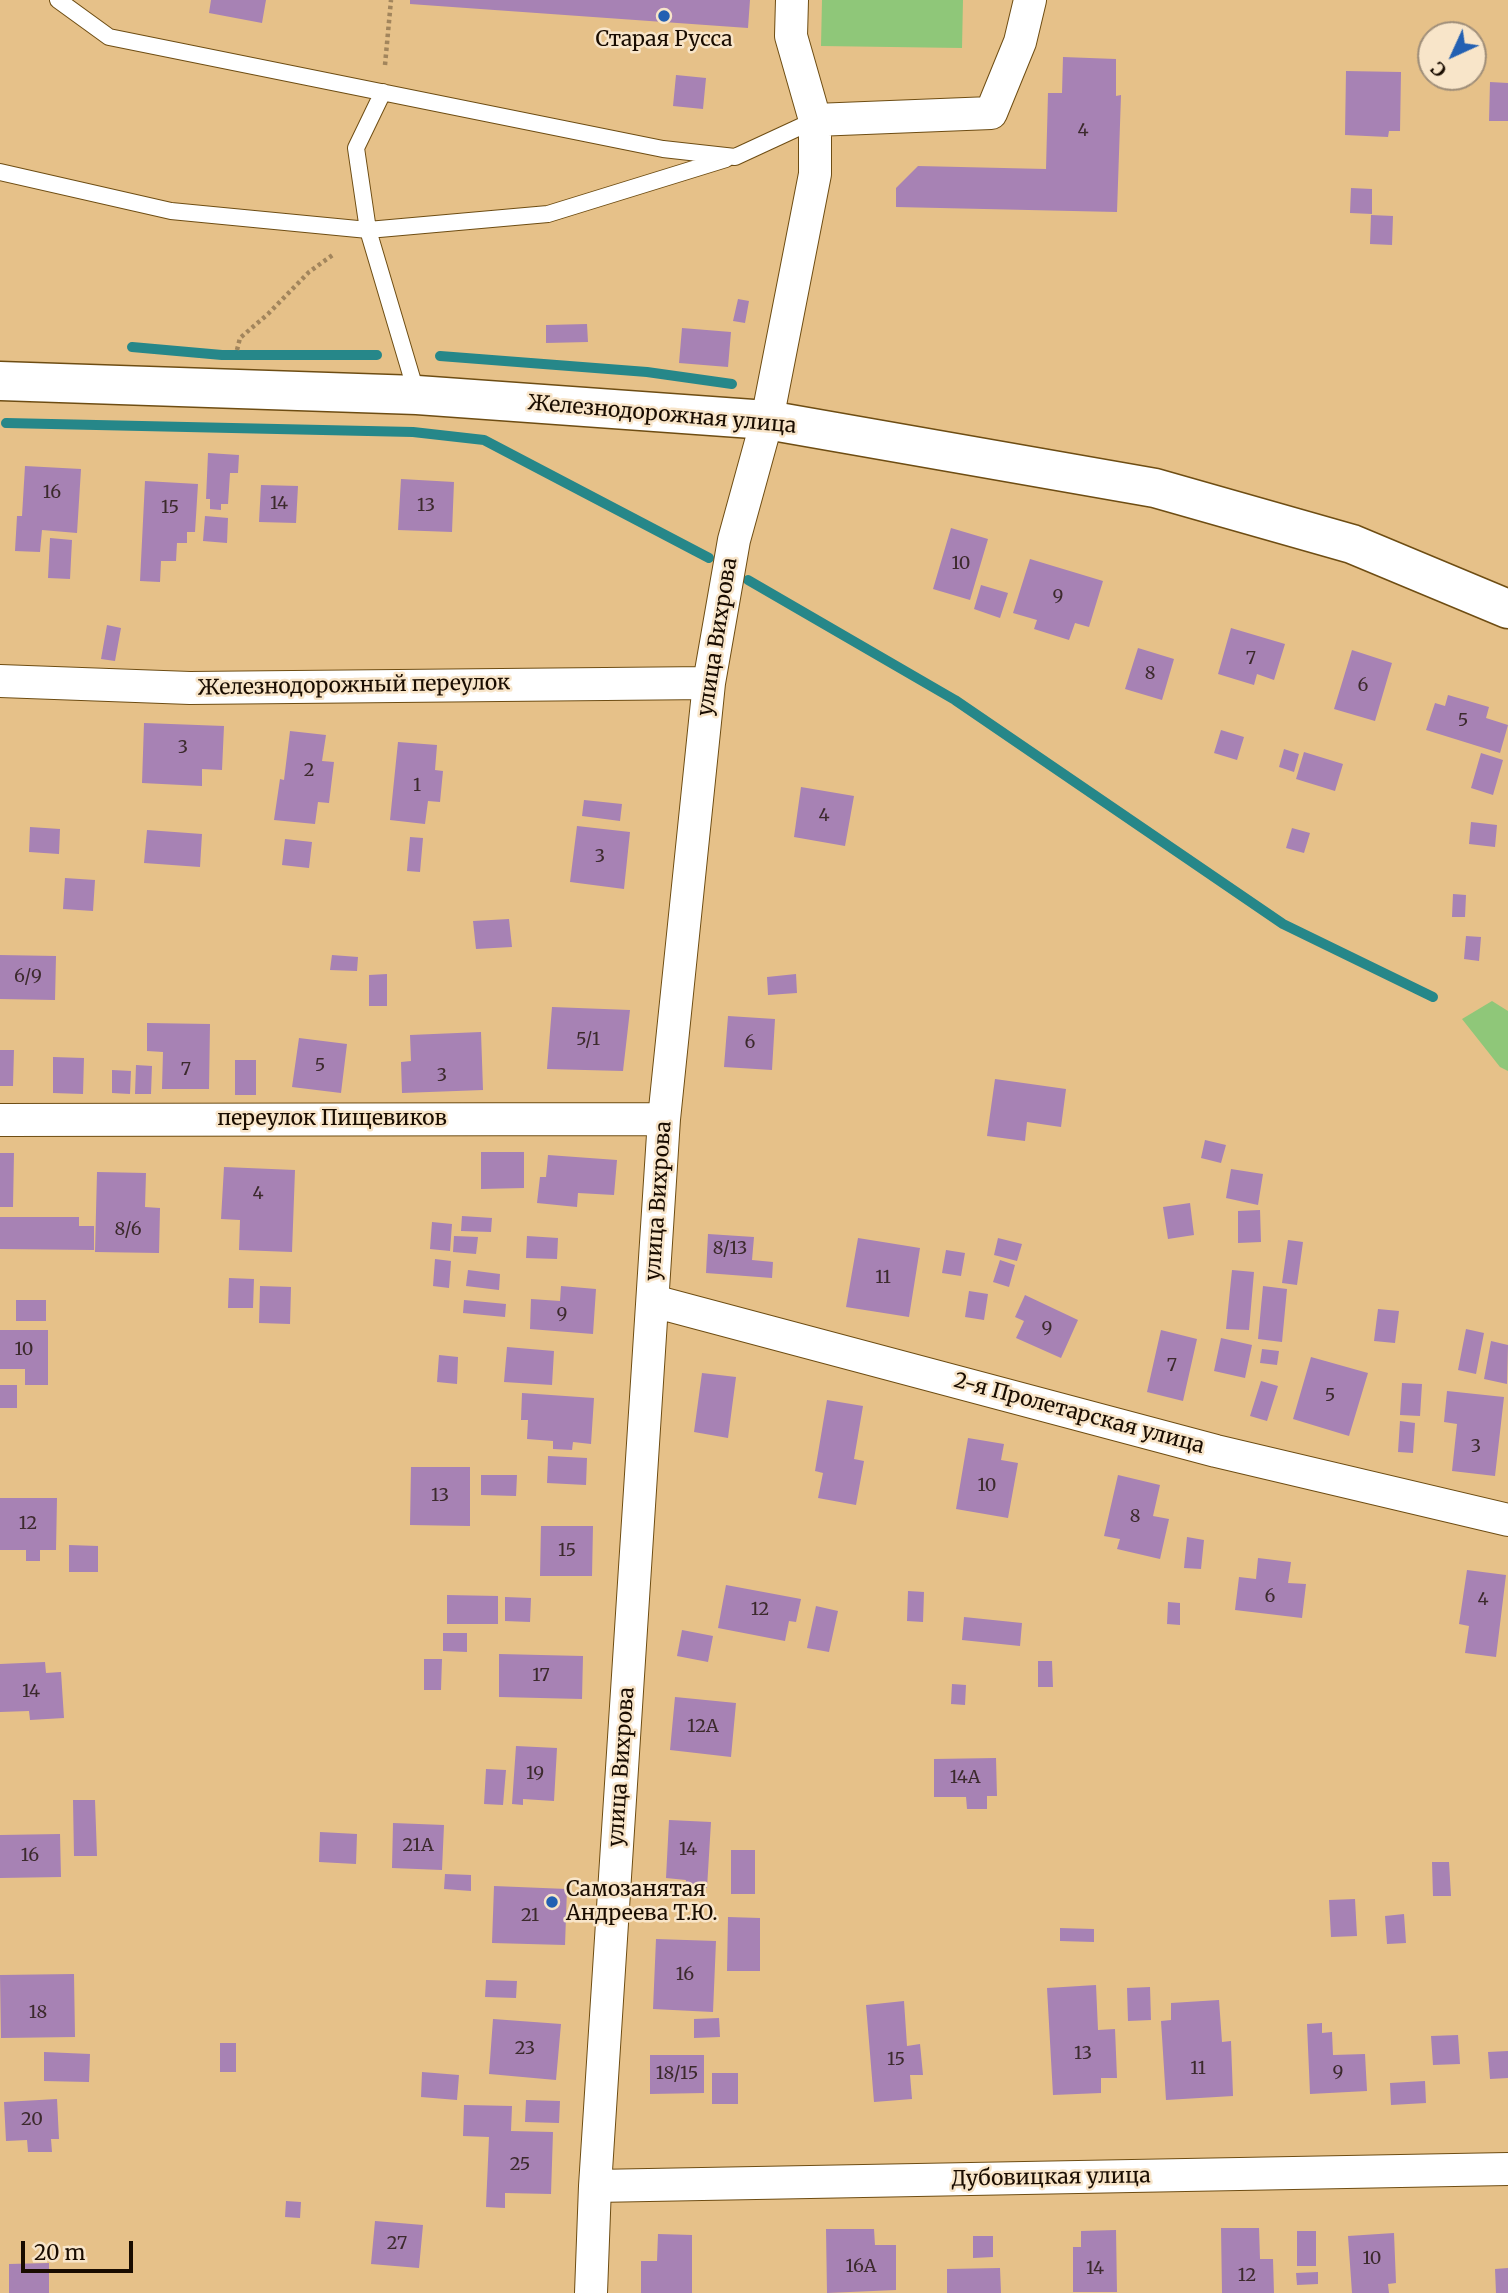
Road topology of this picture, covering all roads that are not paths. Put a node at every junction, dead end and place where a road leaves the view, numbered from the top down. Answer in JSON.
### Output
{"nodes":[{"id":1,"x":58,"y":0,"type":"edge"},
{"id":2,"x":792,"y":0,"type":"edge"},
{"id":3,"x":1030,"y":0,"type":"edge"},
{"id":4,"x":383,"y":92,"type":"junction"},
{"id":5,"x":815,"y":120,"type":"junction"},
{"id":6,"x":735,"y":157,"type":"junction"},
{"id":7,"x":0,"y":172,"type":"edge"},
{"id":8,"x":368,"y":230,"type":"junction"},
{"id":9,"x":0,"y":381,"type":"edge"},
{"id":10,"x":417,"y":395,"type":"junction"},
{"id":11,"x":767,"y":420,"type":"junction"},
{"id":12,"x":1508,"y":609,"type":"edge"},
{"id":13,"x":0,"y":681,"type":"edge"},
{"id":14,"x":709,"y":683,"type":"junction"},
{"id":15,"x":664,"y":1119,"type":"junction"},
{"id":16,"x":0,"y":1120,"type":"edge"},
{"id":17,"x":653,"y":1301,"type":"junction"},
{"id":18,"x":1508,"y":1520,"type":"edge"},
{"id":19,"x":1508,"y":2169,"type":"edge"},
{"id":20,"x":595,"y":2186,"type":"junction"},
{"id":21,"x":591,"y":2293,"type":"edge"}],
"edges":[{"from":1,"to":4,"type":"lane"},
{"from":2,"to":5,"type":"street","name":"улица Вихрова"},
{"from":3,"to":5,"type":"street"},
{"from":4,"to":6,"type":"lane"},
{"from":4,"to":8,"type":"lane"},
{"from":5,"to":6,"type":"lane"},
{"from":5,"to":11,"type":"street","name":"улица Вихрова"},
{"from":6,"to":8,"type":"lane"},
{"from":7,"to":8,"type":"lane"},
{"from":8,"to":10,"type":"lane"},
{"from":9,"to":10,"type":"street","name":"Железнодорожная улица"},
{"from":10,"to":11,"type":"street","name":"Железнодорожная улица"},
{"from":11,"to":12,"type":"street","name":"Железнодорожная улица"},
{"from":11,"to":14,"type":"street","name":"улица Вихрова"},
{"from":13,"to":14,"type":"street","name":"Железнодорожный переулок"},
{"from":14,"to":15,"type":"street","name":"улица Вихрова"},
{"from":15,"to":16,"type":"street","name":"переулок Пищевиков"},
{"from":15,"to":17,"type":"street","name":"улица Вихрова"},
{"from":17,"to":18,"type":"street","name":"2-я Пролетарская улица"},
{"from":17,"to":20,"type":"street","name":"улица Вихрова"},
{"from":19,"to":20,"type":"street","name":"Дубовицкая улица"},
{"from":20,"to":21,"type":"street","name":"улица Вихрова"}]}
